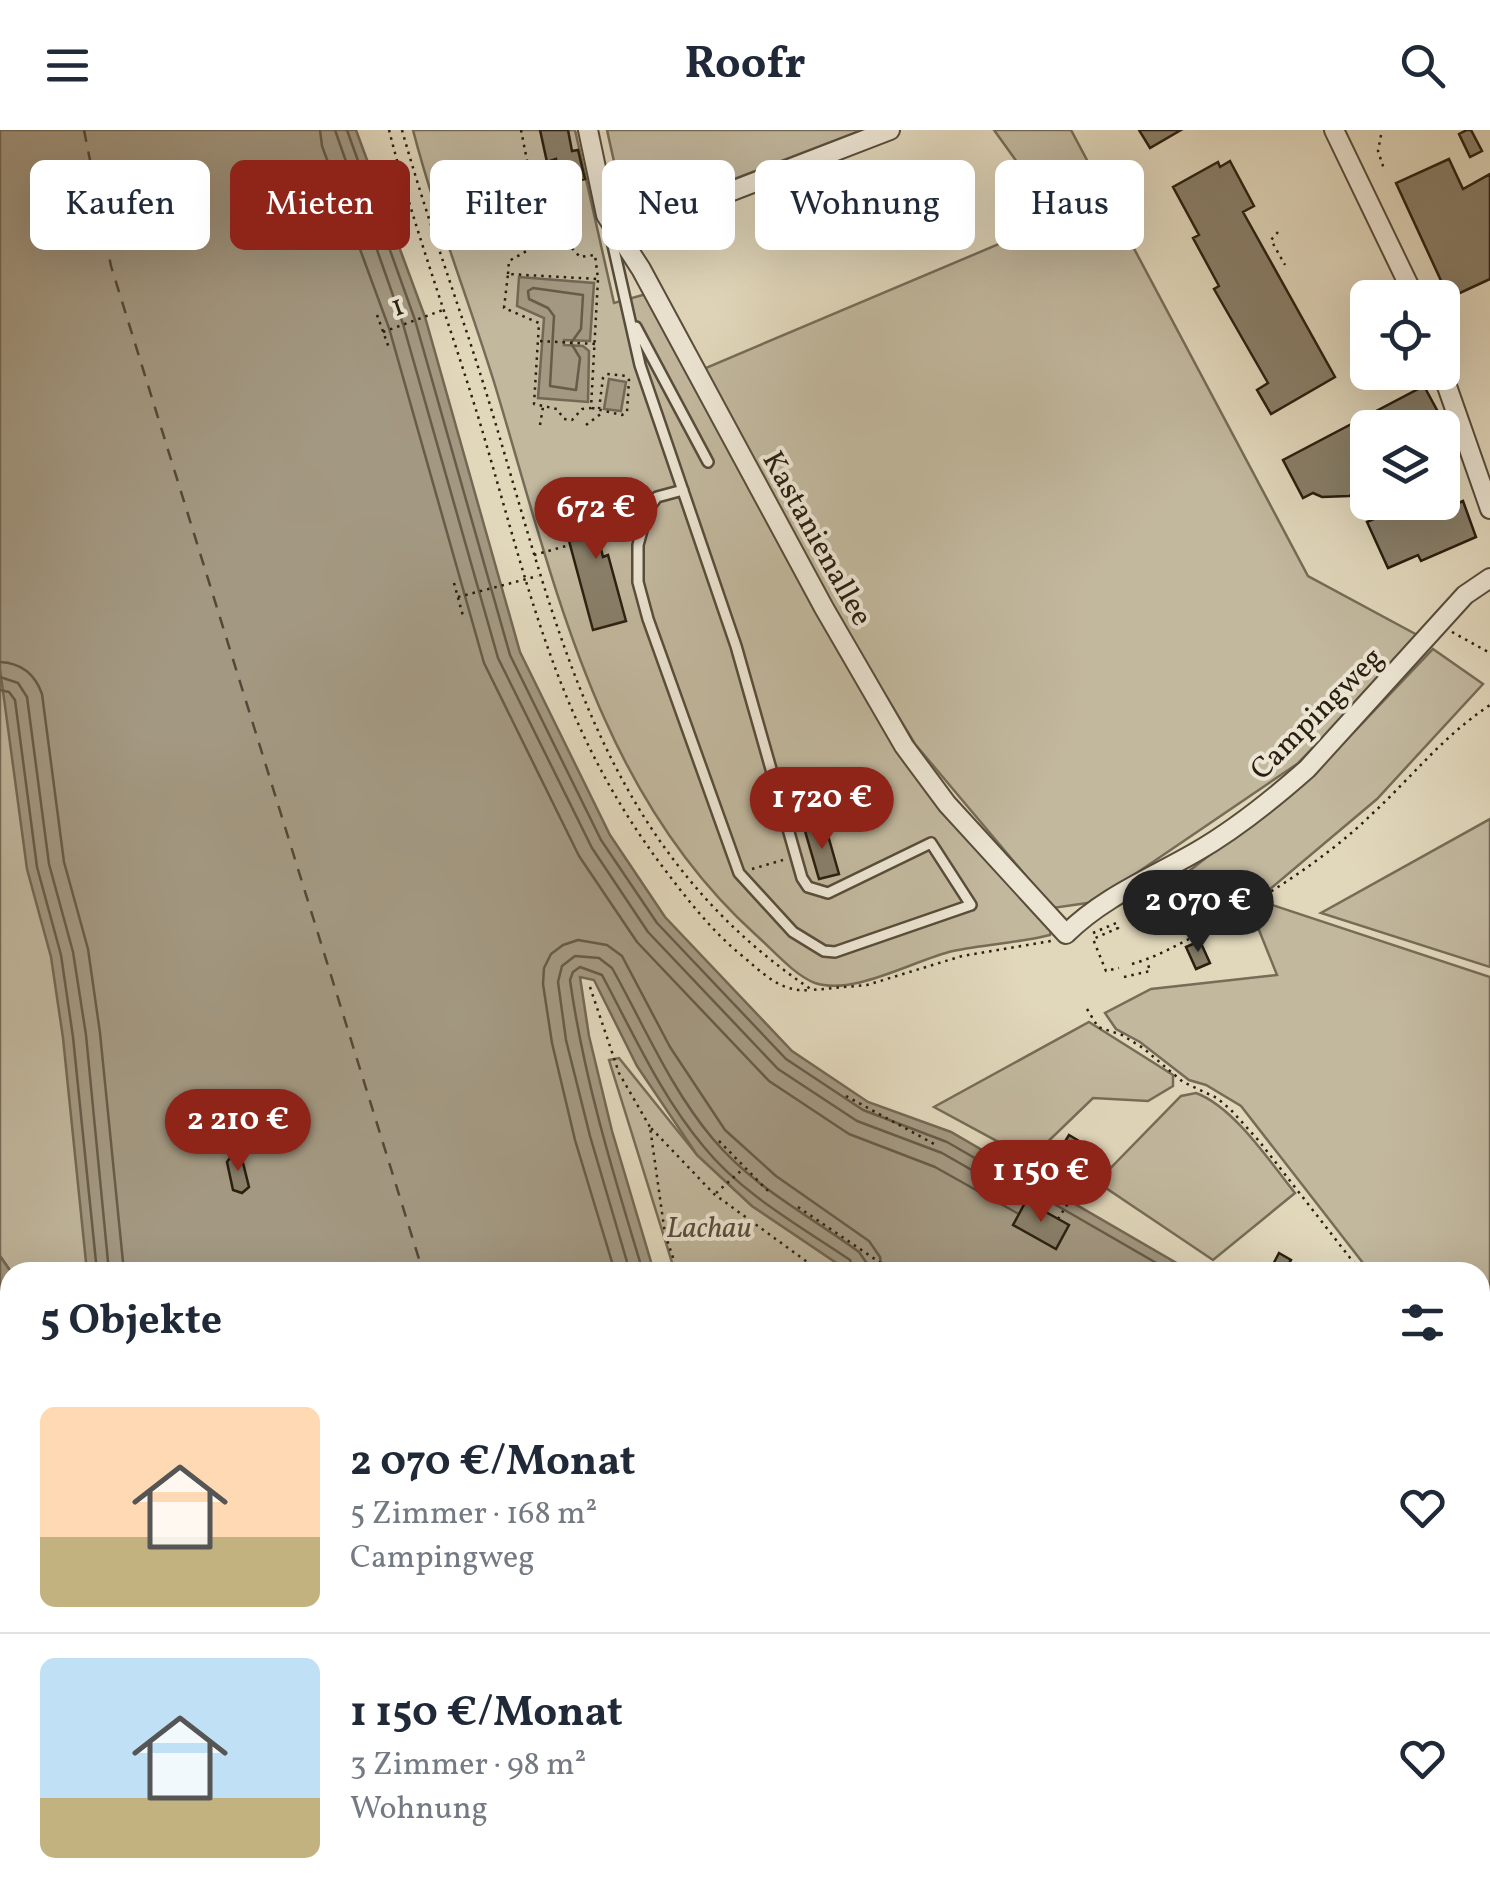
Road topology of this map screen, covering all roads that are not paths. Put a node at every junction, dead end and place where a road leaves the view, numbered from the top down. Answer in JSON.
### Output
{"nodes":[{"id":1,"x":588,"y":130,"type":"edge"},
{"id":2,"x":890,"y":130,"type":"edge"},
{"id":3,"x":1334,"y":130,"type":"edge"},
{"id":4,"x":735,"y":190,"type":"edge"},
{"id":5,"x":602,"y":196,"type":"edge"},
{"id":6,"x":615,"y":250,"type":"edge"},
{"id":7,"x":628,"y":250,"type":"edge"},
{"id":8,"x":1406,"y":280,"type":"edge"},
{"id":9,"x":632,"y":320,"type":"junction"},
{"id":10,"x":1448,"y":390,"type":"edge"},
{"id":11,"x":708,"y":462,"type":"dead end"},
{"id":12,"x":683,"y":490,"type":"junction"},
{"id":13,"x":1490,"y":508,"type":"edge"},
{"id":14,"x":1490,"y":578,"type":"edge"},
{"id":15,"x":1066,"y":934,"type":"joint"}],
"edges":[{"from":1,"to":5,"type":"street","name":"Kastanienallee"},
{"from":2,"to":4,"type":"street"},
{"from":3,"to":8,"type":"street"},
{"from":6,"to":9,"type":"lane"},
{"from":7,"to":15,"type":"street","name":"Kastanienallee"},
{"from":9,"to":11,"type":"lane"},
{"from":9,"to":12,"type":"lane"},
{"from":10,"to":13,"type":"street"},
{"from":12,"to":12,"type":"lane"},
{"from":14,"to":15,"type":"street","name":"Campingweg"}]}
